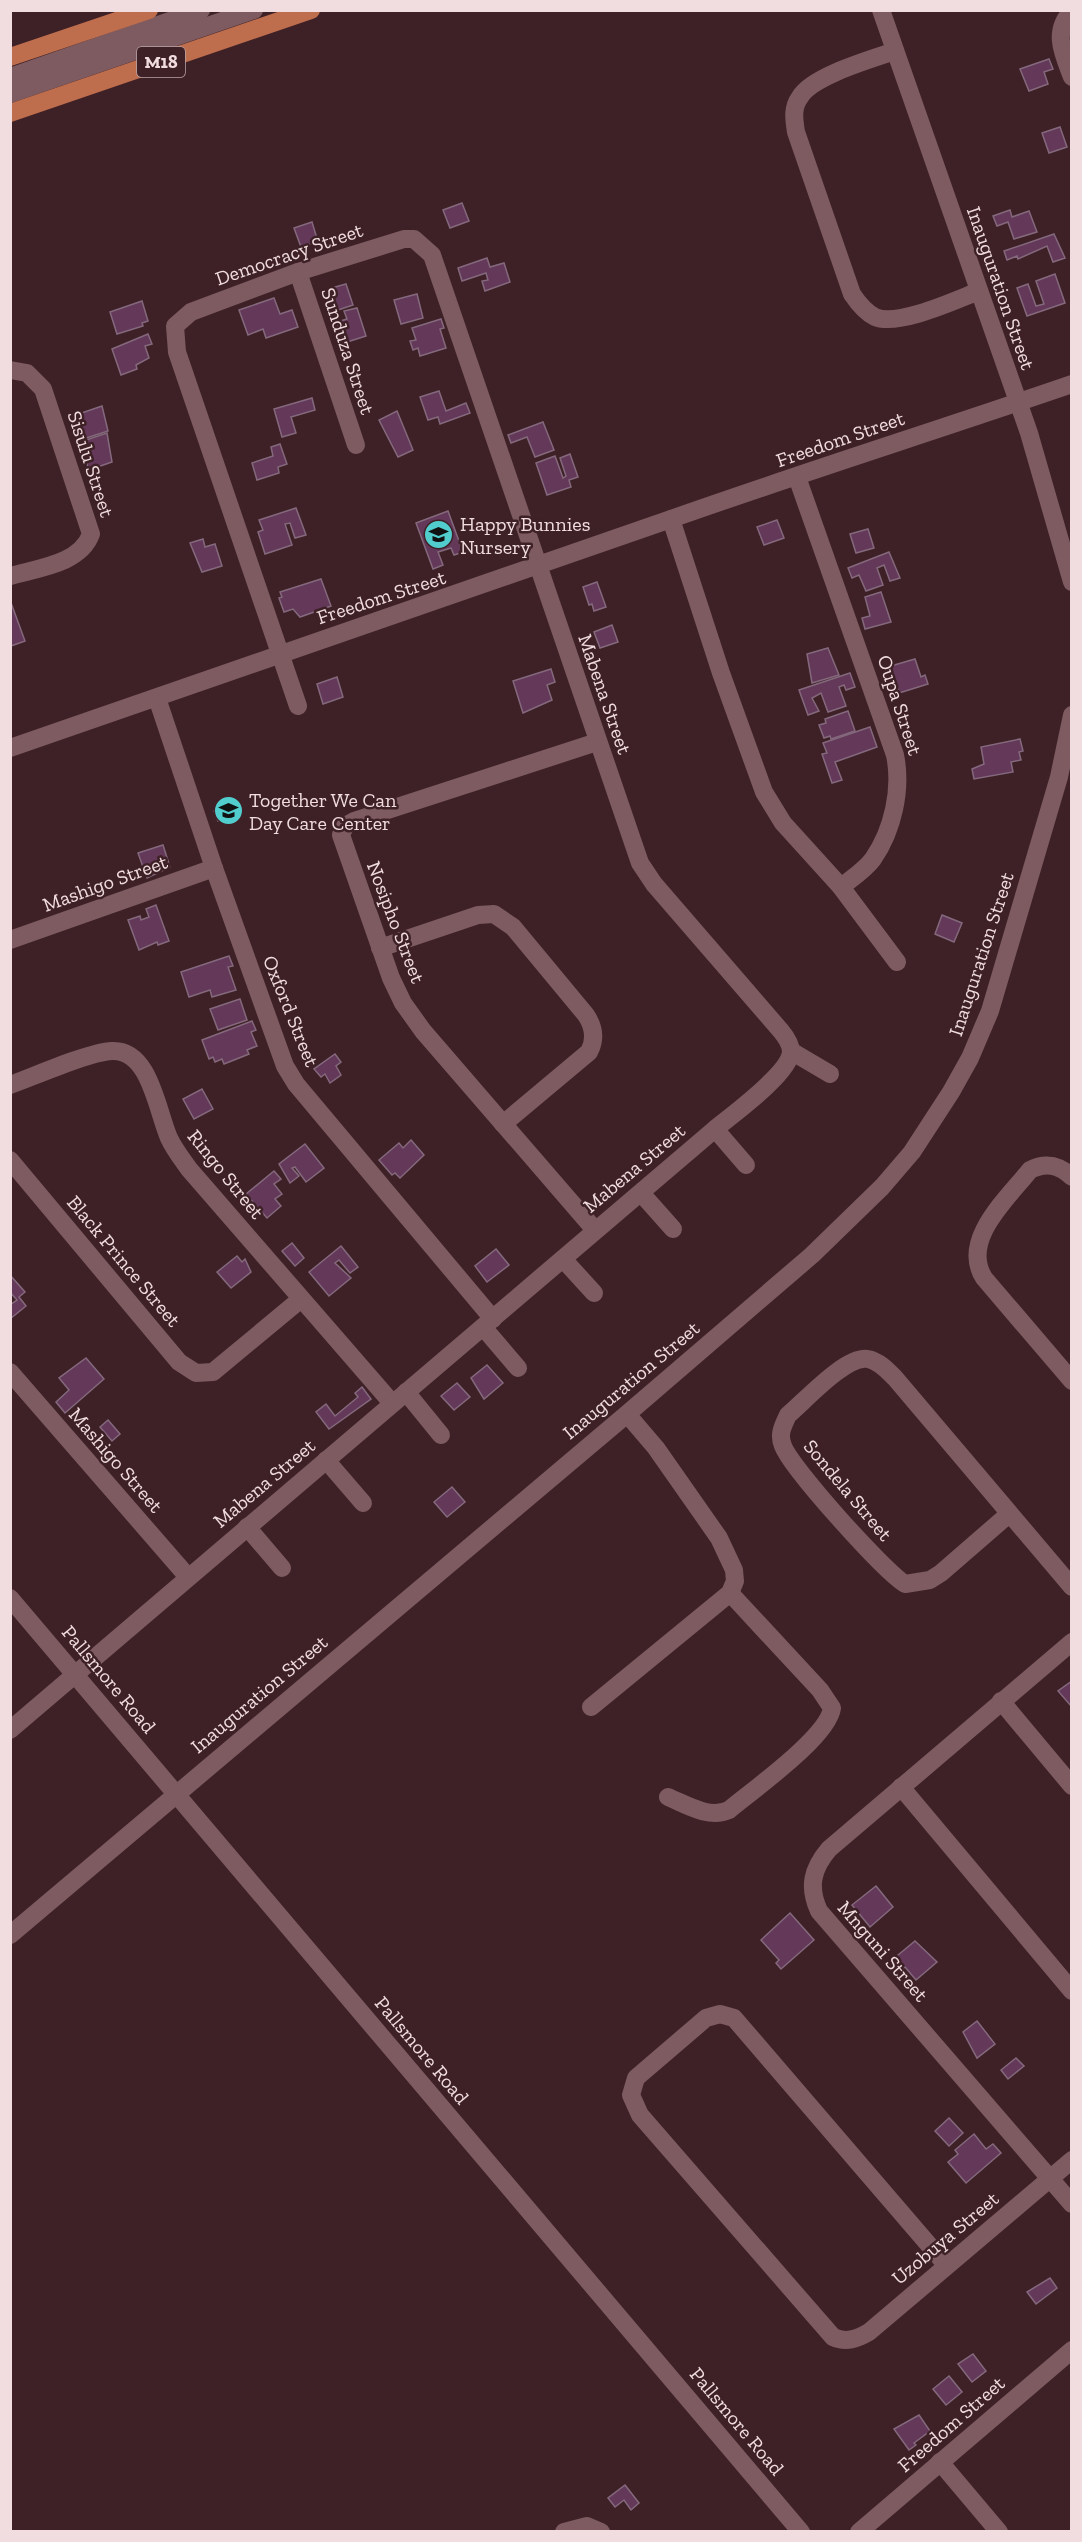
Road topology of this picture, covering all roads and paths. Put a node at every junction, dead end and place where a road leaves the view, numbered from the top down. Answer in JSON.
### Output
{"nodes":[{"id":1,"x":149,"y":10,"type":"edge"},
{"id":2,"x":201,"y":10,"type":"edge"},
{"id":3,"x":254,"y":10,"type":"edge"},
{"id":4,"x":311,"y":10,"type":"edge"},
{"id":5,"x":881,"y":10,"type":"edge"},
{"id":6,"x":1071,"y":11,"type":"edge"},
{"id":7,"x":895,"y":51,"type":"junction"},
{"id":8,"x":10,"y":57,"type":"edge"},
{"id":9,"x":10,"y":77,"type":"edge"},
{"id":10,"x":1071,"y":77,"type":"edge"},
{"id":11,"x":10,"y":94,"type":"edge"},
{"id":12,"x":10,"y":113,"type":"edge"},
{"id":13,"x":298,"y":272,"type":"junction"},
{"id":14,"x":979,"y":291,"type":"junction"},
{"id":15,"x":10,"y":370,"type":"edge"},
{"id":16,"x":1071,"y":384,"type":"edge"},
{"id":17,"x":1018,"y":402,"type":"junction"},
{"id":18,"x":356,"y":445,"type":"dead end"},
{"id":19,"x":797,"y":477,"type":"junction"},
{"id":20,"x":671,"y":519,"type":"junction"},
{"id":21,"x":538,"y":567,"type":"junction"},
{"id":22,"x":10,"y":576,"type":"edge"},
{"id":23,"x":1071,"y":582,"type":"edge"},
{"id":24,"x":279,"y":654,"type":"junction"},
{"id":25,"x":157,"y":698,"type":"junction"},
{"id":26,"x":298,"y":706,"type":"dead end"},
{"id":27,"x":1071,"y":715,"type":"edge"},
{"id":28,"x":597,"y":742,"type":"junction"},
{"id":29,"x":10,"y":748,"type":"edge"},
{"id":30,"x":214,"y":868,"type":"junction"},
{"id":31,"x":841,"y":887,"type":"junction"},
{"id":32,"x":10,"y":940,"type":"edge"},
{"id":33,"x":380,"y":948,"type":"junction"},
{"id":34,"x":897,"y":962,"type":"dead end"},
{"id":35,"x":791,"y":1051,"type":"junction"},
{"id":36,"x":830,"y":1074,"type":"dead end"},
{"id":37,"x":10,"y":1085,"type":"edge"},
{"id":38,"x":503,"y":1124,"type":"junction"},
{"id":39,"x":715,"y":1130,"type":"junction"},
{"id":40,"x":10,"y":1160,"type":"edge"},
{"id":41,"x":746,"y":1165,"type":"dead end"},
{"id":42,"x":1071,"y":1177,"type":"edge"},
{"id":43,"x":641,"y":1193,"type":"junction"},
{"id":44,"x":595,"y":1230,"type":"junction"},
{"id":45,"x":673,"y":1230,"type":"dead end"},
{"id":46,"x":563,"y":1259,"type":"junction"},
{"id":47,"x":594,"y":1293,"type":"dead end"},
{"id":48,"x":301,"y":1299,"type":"junction"},
{"id":49,"x":488,"y":1323,"type":"junction"},
{"id":50,"x":518,"y":1368,"type":"dead end"},
{"id":51,"x":10,"y":1372,"type":"edge"},
{"id":52,"x":1071,"y":1381,"type":"edge"},
{"id":53,"x":406,"y":1392,"type":"junction"},
{"id":54,"x":392,"y":1403,"type":"junction"},
{"id":55,"x":627,"y":1414,"type":"junction"},
{"id":56,"x":441,"y":1435,"type":"dead end"},
{"id":57,"x":326,"y":1460,"type":"junction"},
{"id":58,"x":363,"y":1503,"type":"dead end"},
{"id":59,"x":1009,"y":1514,"type":"junction"},
{"id":60,"x":247,"y":1527,"type":"junction"},
{"id":61,"x":282,"y":1568,"type":"dead end"},
{"id":62,"x":188,"y":1577,"type":"junction"},
{"id":63,"x":1071,"y":1587,"type":"edge"},
{"id":64,"x":730,"y":1593,"type":"junction"},
{"id":65,"x":11,"y":1599,"type":"edge"},
{"id":66,"x":1071,"y":1642,"type":"edge"},
{"id":67,"x":76,"y":1675,"type":"junction"},
{"id":68,"x":1001,"y":1701,"type":"junction"},
{"id":69,"x":591,"y":1707,"type":"dead end"},
{"id":70,"x":10,"y":1730,"type":"edge"},
{"id":71,"x":1071,"y":1786,"type":"edge"},
{"id":72,"x":901,"y":1787,"type":"junction"},
{"id":73,"x":175,"y":1794,"type":"junction"},
{"id":74,"x":668,"y":1797,"type":"dead end"},
{"id":75,"x":10,"y":1935,"type":"edge"},
{"id":76,"x":1071,"y":1991,"type":"edge"},
{"id":77,"x":1071,"y":2160,"type":"edge"},
{"id":78,"x":1049,"y":2178,"type":"junction"},
{"id":79,"x":1071,"y":2204,"type":"edge"},
{"id":80,"x":947,"y":2266,"type":"junction"},
{"id":81,"x":1071,"y":2350,"type":"edge"},
{"id":82,"x":940,"y":2462,"type":"junction"},
{"id":83,"x":564,"y":2532,"type":"edge"},
{"id":84,"x":601,"y":2532,"type":"edge"},
{"id":85,"x":801,"y":2532,"type":"edge"},
{"id":86,"x":859,"y":2532,"type":"edge"},
{"id":87,"x":999,"y":2532,"type":"edge"}],
"edges":[{"from":1,"to":8,"type":"main road"},
{"from":2,"to":9,"type":"street"},
{"from":3,"to":11,"type":"street"},
{"from":4,"to":12,"type":"main road","number":"M18"},
{"from":5,"to":7,"type":"street","name":"Inauguration Street"},
{"from":6,"to":10,"type":"street"},
{"from":7,"to":14,"type":"street","name":"Inauguration Street"},
{"from":7,"to":14,"type":"street"},
{"from":13,"to":18,"type":"street","name":"Sunduza Street"},
{"from":13,"to":21,"type":"street","name":"Democracy Street"},
{"from":13,"to":24,"type":"street","name":"Democracy Street"},
{"from":14,"to":17,"type":"street","name":"Inauguration Street"},
{"from":15,"to":22,"type":"street","name":"Sisulu Street"},
{"from":16,"to":17,"type":"street","name":"Freedom Street"},
{"from":17,"to":19,"type":"street","name":"Freedom Street"},
{"from":17,"to":23,"type":"street","name":"Inauguration Street"},
{"from":19,"to":20,"type":"street","name":"Freedom Street"},
{"from":19,"to":31,"type":"street","name":"Oupa Street"},
{"from":20,"to":21,"type":"street","name":"Freedom Street"},
{"from":20,"to":31,"type":"street"},
{"from":21,"to":24,"type":"street","name":"Freedom Street"},
{"from":21,"to":28,"type":"street","name":"Mabena Street"},
{"from":24,"to":25,"type":"street","name":"Freedom Street"},
{"from":24,"to":26,"type":"street","name":"Democracy Street"},
{"from":25,"to":29,"type":"street","name":"Freedom Street"},
{"from":25,"to":30,"type":"street","name":"Oxford Street"},
{"from":27,"to":55,"type":"street","name":"Inauguration Street"},
{"from":28,"to":33,"type":"street","name":"Nosipho Street"},
{"from":28,"to":35,"type":"street","name":"Mabena Street"},
{"from":30,"to":32,"type":"street","name":"Mashigo Street"},
{"from":30,"to":49,"type":"street","name":"Oxford Street"},
{"from":31,"to":34,"type":"street"},
{"from":33,"to":38,"type":"street","name":"Nosipho Street"},
{"from":33,"to":38,"type":"street"},
{"from":35,"to":36,"type":"street"},
{"from":35,"to":39,"type":"street","name":"Mabena Street"},
{"from":37,"to":48,"type":"street","name":"Ringo Street"},
{"from":38,"to":44,"type":"street","name":"Nosipho Street"},
{"from":39,"to":41,"type":"street"},
{"from":39,"to":43,"type":"street","name":"Mabena Street"},
{"from":40,"to":48,"type":"street","name":"Black Prince Street"},
{"from":42,"to":52,"type":"street"},
{"from":43,"to":44,"type":"street","name":"Mabena Street"},
{"from":43,"to":45,"type":"street"},
{"from":44,"to":46,"type":"street","name":"Mabena Street"},
{"from":46,"to":47,"type":"street"},
{"from":46,"to":49,"type":"street","name":"Mabena Street"},
{"from":48,"to":54,"type":"street","name":"Ringo Street"},
{"from":49,"to":50,"type":"street","name":"Oxford Street"},
{"from":49,"to":53,"type":"street","name":"Mabena Street"},
{"from":51,"to":62,"type":"street","name":"Mashigo Street"},
{"from":53,"to":54,"type":"street","name":"Mabena Street"},
{"from":53,"to":56,"type":"street"},
{"from":54,"to":57,"type":"street","name":"Mabena Street"},
{"from":55,"to":64,"type":"street"},
{"from":55,"to":73,"type":"street","name":"Inauguration Street"},
{"from":57,"to":58,"type":"street"},
{"from":57,"to":60,"type":"street","name":"Mabena Street"},
{"from":59,"to":59,"type":"street","name":"Sondela Street"},
{"from":59,"to":63,"type":"street","name":"Sondela Street"},
{"from":60,"to":61,"type":"street"},
{"from":60,"to":62,"type":"street","name":"Mabena Street"},
{"from":62,"to":67,"type":"street","name":"Mabena Street"},
{"from":64,"to":69,"type":"street"},
{"from":64,"to":74,"type":"street"},
{"from":65,"to":67,"type":"street","name":"Pallsmore Road"},
{"from":66,"to":68,"type":"street","name":"Mnguni Street"},
{"from":67,"to":70,"type":"street","name":"Mabena Street"},
{"from":67,"to":73,"type":"street","name":"Pallsmore Road"},
{"from":68,"to":71,"type":"street"},
{"from":68,"to":72,"type":"street","name":"Mnguni Street"},
{"from":72,"to":76,"type":"street"},
{"from":72,"to":78,"type":"street","name":"Mnguni Street"},
{"from":73,"to":75,"type":"street","name":"Inauguration Street"},
{"from":73,"to":85,"type":"street","name":"Pallsmore Road"},
{"from":77,"to":78,"type":"street","name":"Uzobuya Street"},
{"from":78,"to":79,"type":"street","name":"Mnguni Street"},
{"from":78,"to":80,"type":"street","name":"Uzobuya Street"},
{"from":80,"to":80,"type":"street","name":"Uzobuya Street"},
{"from":81,"to":82,"type":"street","name":"Freedom Street"},
{"from":82,"to":86,"type":"street","name":"Freedom Street"},
{"from":82,"to":87,"type":"street"},
{"from":83,"to":84,"type":"street"}]}
